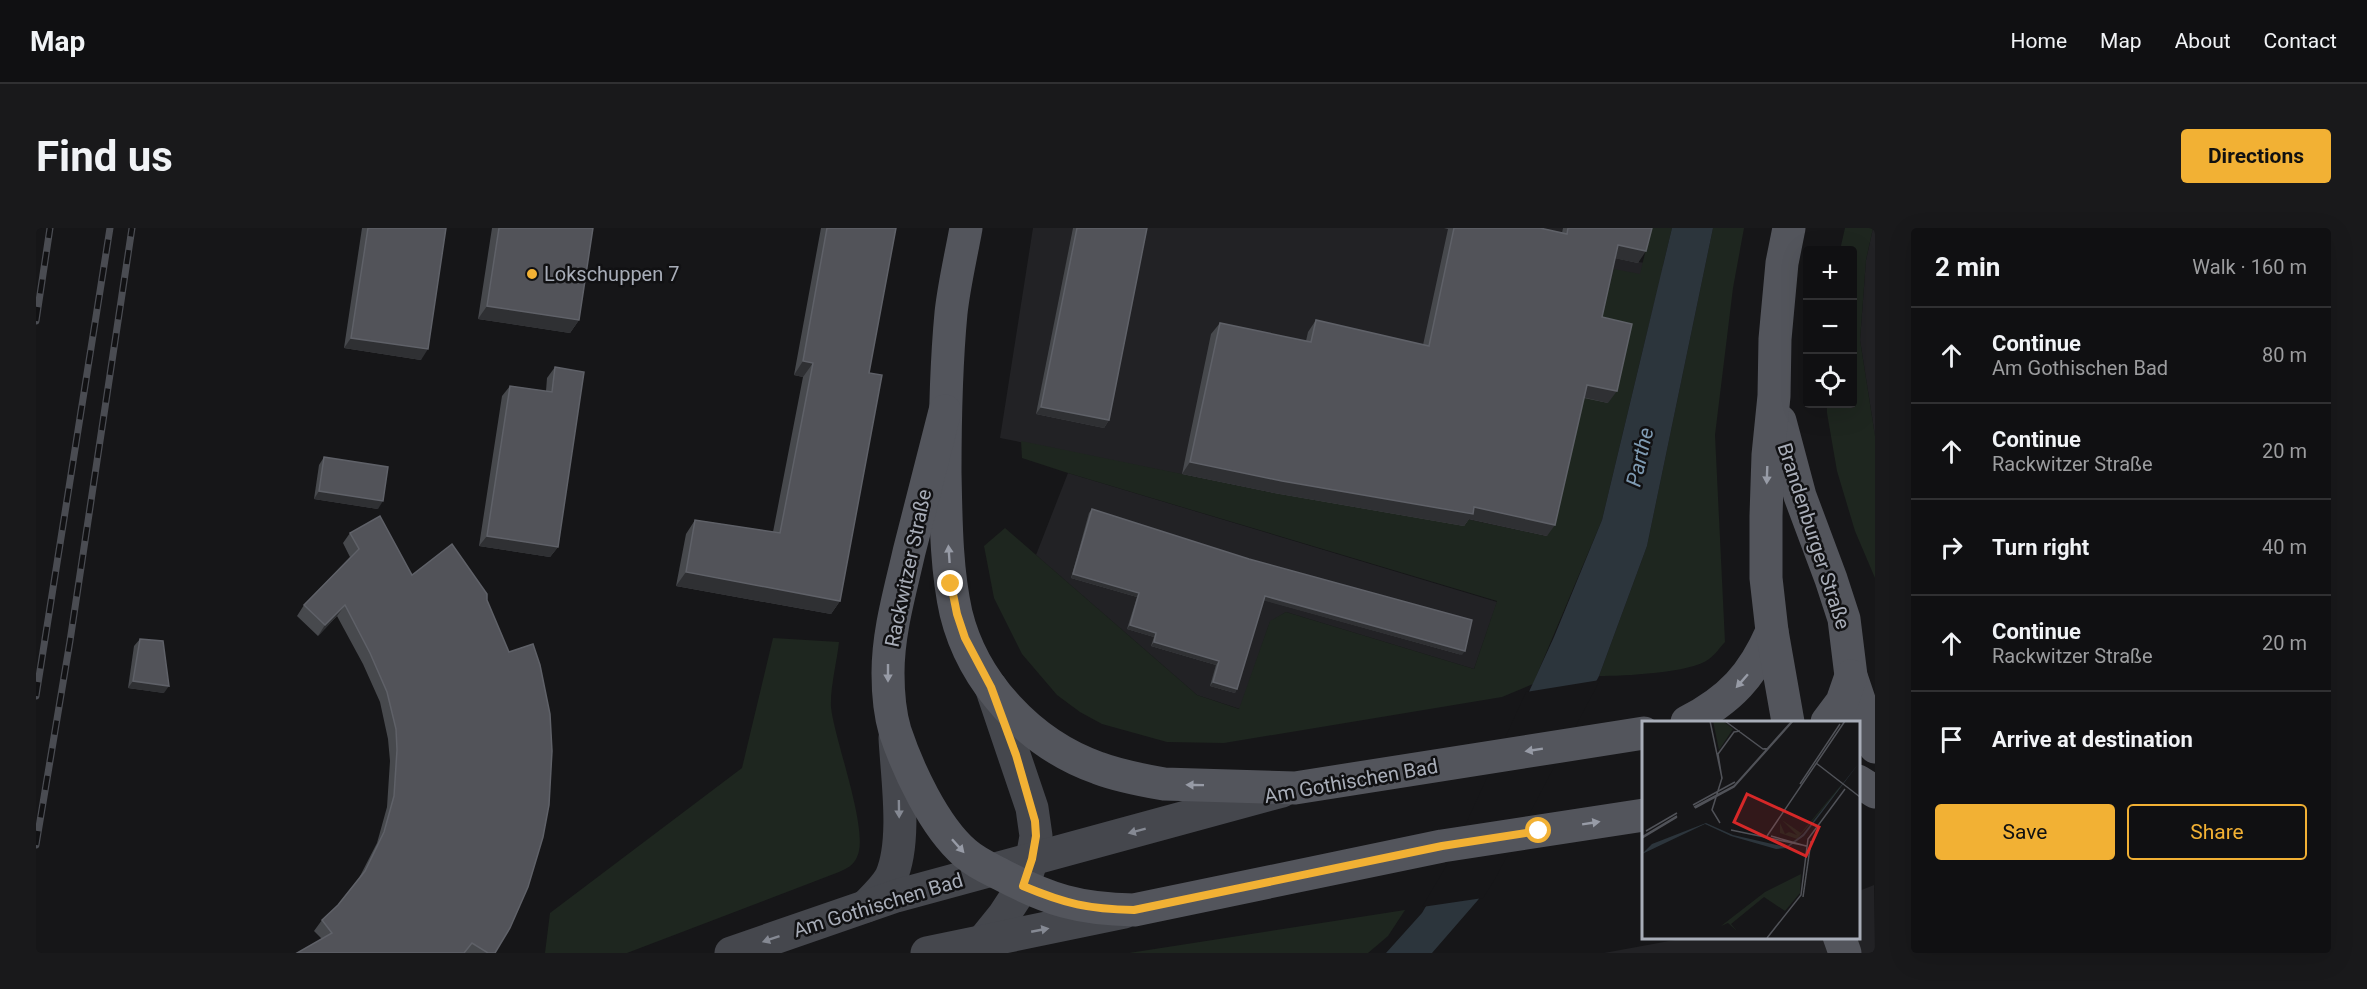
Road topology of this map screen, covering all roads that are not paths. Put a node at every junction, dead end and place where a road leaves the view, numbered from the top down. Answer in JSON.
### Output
{"nodes":[{"id":1,"x":966,"y":228,"type":"edge"},
{"id":2,"x":1789,"y":228,"type":"edge"},
{"id":3,"x":1774,"y":396,"type":"junction"},
{"id":4,"x":945,"y":411,"type":"junction"},
{"id":5,"x":1772,"y":632,"type":"junction"},
{"id":6,"x":1851,"y":676,"type":"junction"},
{"id":7,"x":991,"y":687,"type":"junction"},
{"id":8,"x":1689,"y":721,"type":"edge"},
{"id":9,"x":1788,"y":721,"type":"edge"},
{"id":10,"x":1828,"y":721,"type":"edge"},
{"id":11,"x":895,"y":730,"type":"junction"},
{"id":12,"x":1642,"y":733,"type":"edge"},
{"id":13,"x":1875,"y":747,"type":"edge"},
{"id":14,"x":1860,"y":782,"type":"edge"},
{"id":15,"x":1295,"y":788,"type":"junction"},
{"id":16,"x":1875,"y":792,"type":"edge"},
{"id":17,"x":1642,"y":815,"type":"edge"},
{"id":18,"x":993,"y":870,"type":"junction"},
{"id":19,"x":1028,"y":873,"type":"junction"},
{"id":20,"x":866,"y":906,"type":"junction"},
{"id":21,"x":1134,"y":910,"type":"junction"},
{"id":22,"x":1840,"y":938,"type":"edge"},
{"id":23,"x":983,"y":941,"type":"junction"},
{"id":24,"x":731,"y":953,"type":"edge"},
{"id":25,"x":927,"y":953,"type":"edge"},
{"id":26,"x":1845,"y":953,"type":"edge"}],
"edges":[{"from":1,"to":4,"type":"main road","name":"Rackwitzer Straße"},
{"from":2,"to":3,"type":"main road","name":"Brandenburger Straße"},
{"from":3,"to":5,"type":"main road","name":"Brandenburger Straße","one_way":true},
{"from":3,"to":6,"type":"main road","name":"Brandenburger Straße"},
{"from":7,"to":4,"type":"main road","name":"Rackwitzer Straße","one_way":true},
{"from":4,"to":11,"type":"main road","name":"Rackwitzer Straße","one_way":true},
{"from":5,"to":8,"type":"main road","one_way":true},
{"from":5,"to":9,"type":"main road","name":"Brandenburger Straße"},
{"from":6,"to":10,"type":"main road","name":"Brandenburger Straße"},
{"from":6,"to":13,"type":"main road","name":"Brandenburger Straße"},
{"from":15,"to":7,"type":"main road","name":"Rackwitzer Straße","one_way":true},
{"from":7,"to":19,"type":"main road"},
{"from":11,"to":18,"type":"main road","name":"Rackwitzer Straße","one_way":true},
{"from":11,"to":20,"type":"main road","one_way":true},
{"from":12,"to":15,"type":"main road","name":"Am Gothischen Bad","one_way":true},
{"from":14,"to":16,"type":"main road"},
{"from":15,"to":19,"type":"main road","name":"Am Gothischen Bad","one_way":true},
{"from":21,"to":17,"type":"main road","one_way":true},
{"from":18,"to":19,"type":"main road"},
{"from":18,"to":20,"type":"main road","name":"Am Gothischen Bad"},
{"from":19,"to":21,"type":"main road"},
{"from":19,"to":23,"type":"main road"},
{"from":20,"to":24,"type":"main road","name":"Am Gothischen Bad","one_way":true},
{"from":23,"to":21,"type":"main road","one_way":true},
{"from":22,"to":26,"type":"main road"},
{"from":23,"to":25,"type":"main road"}]}
